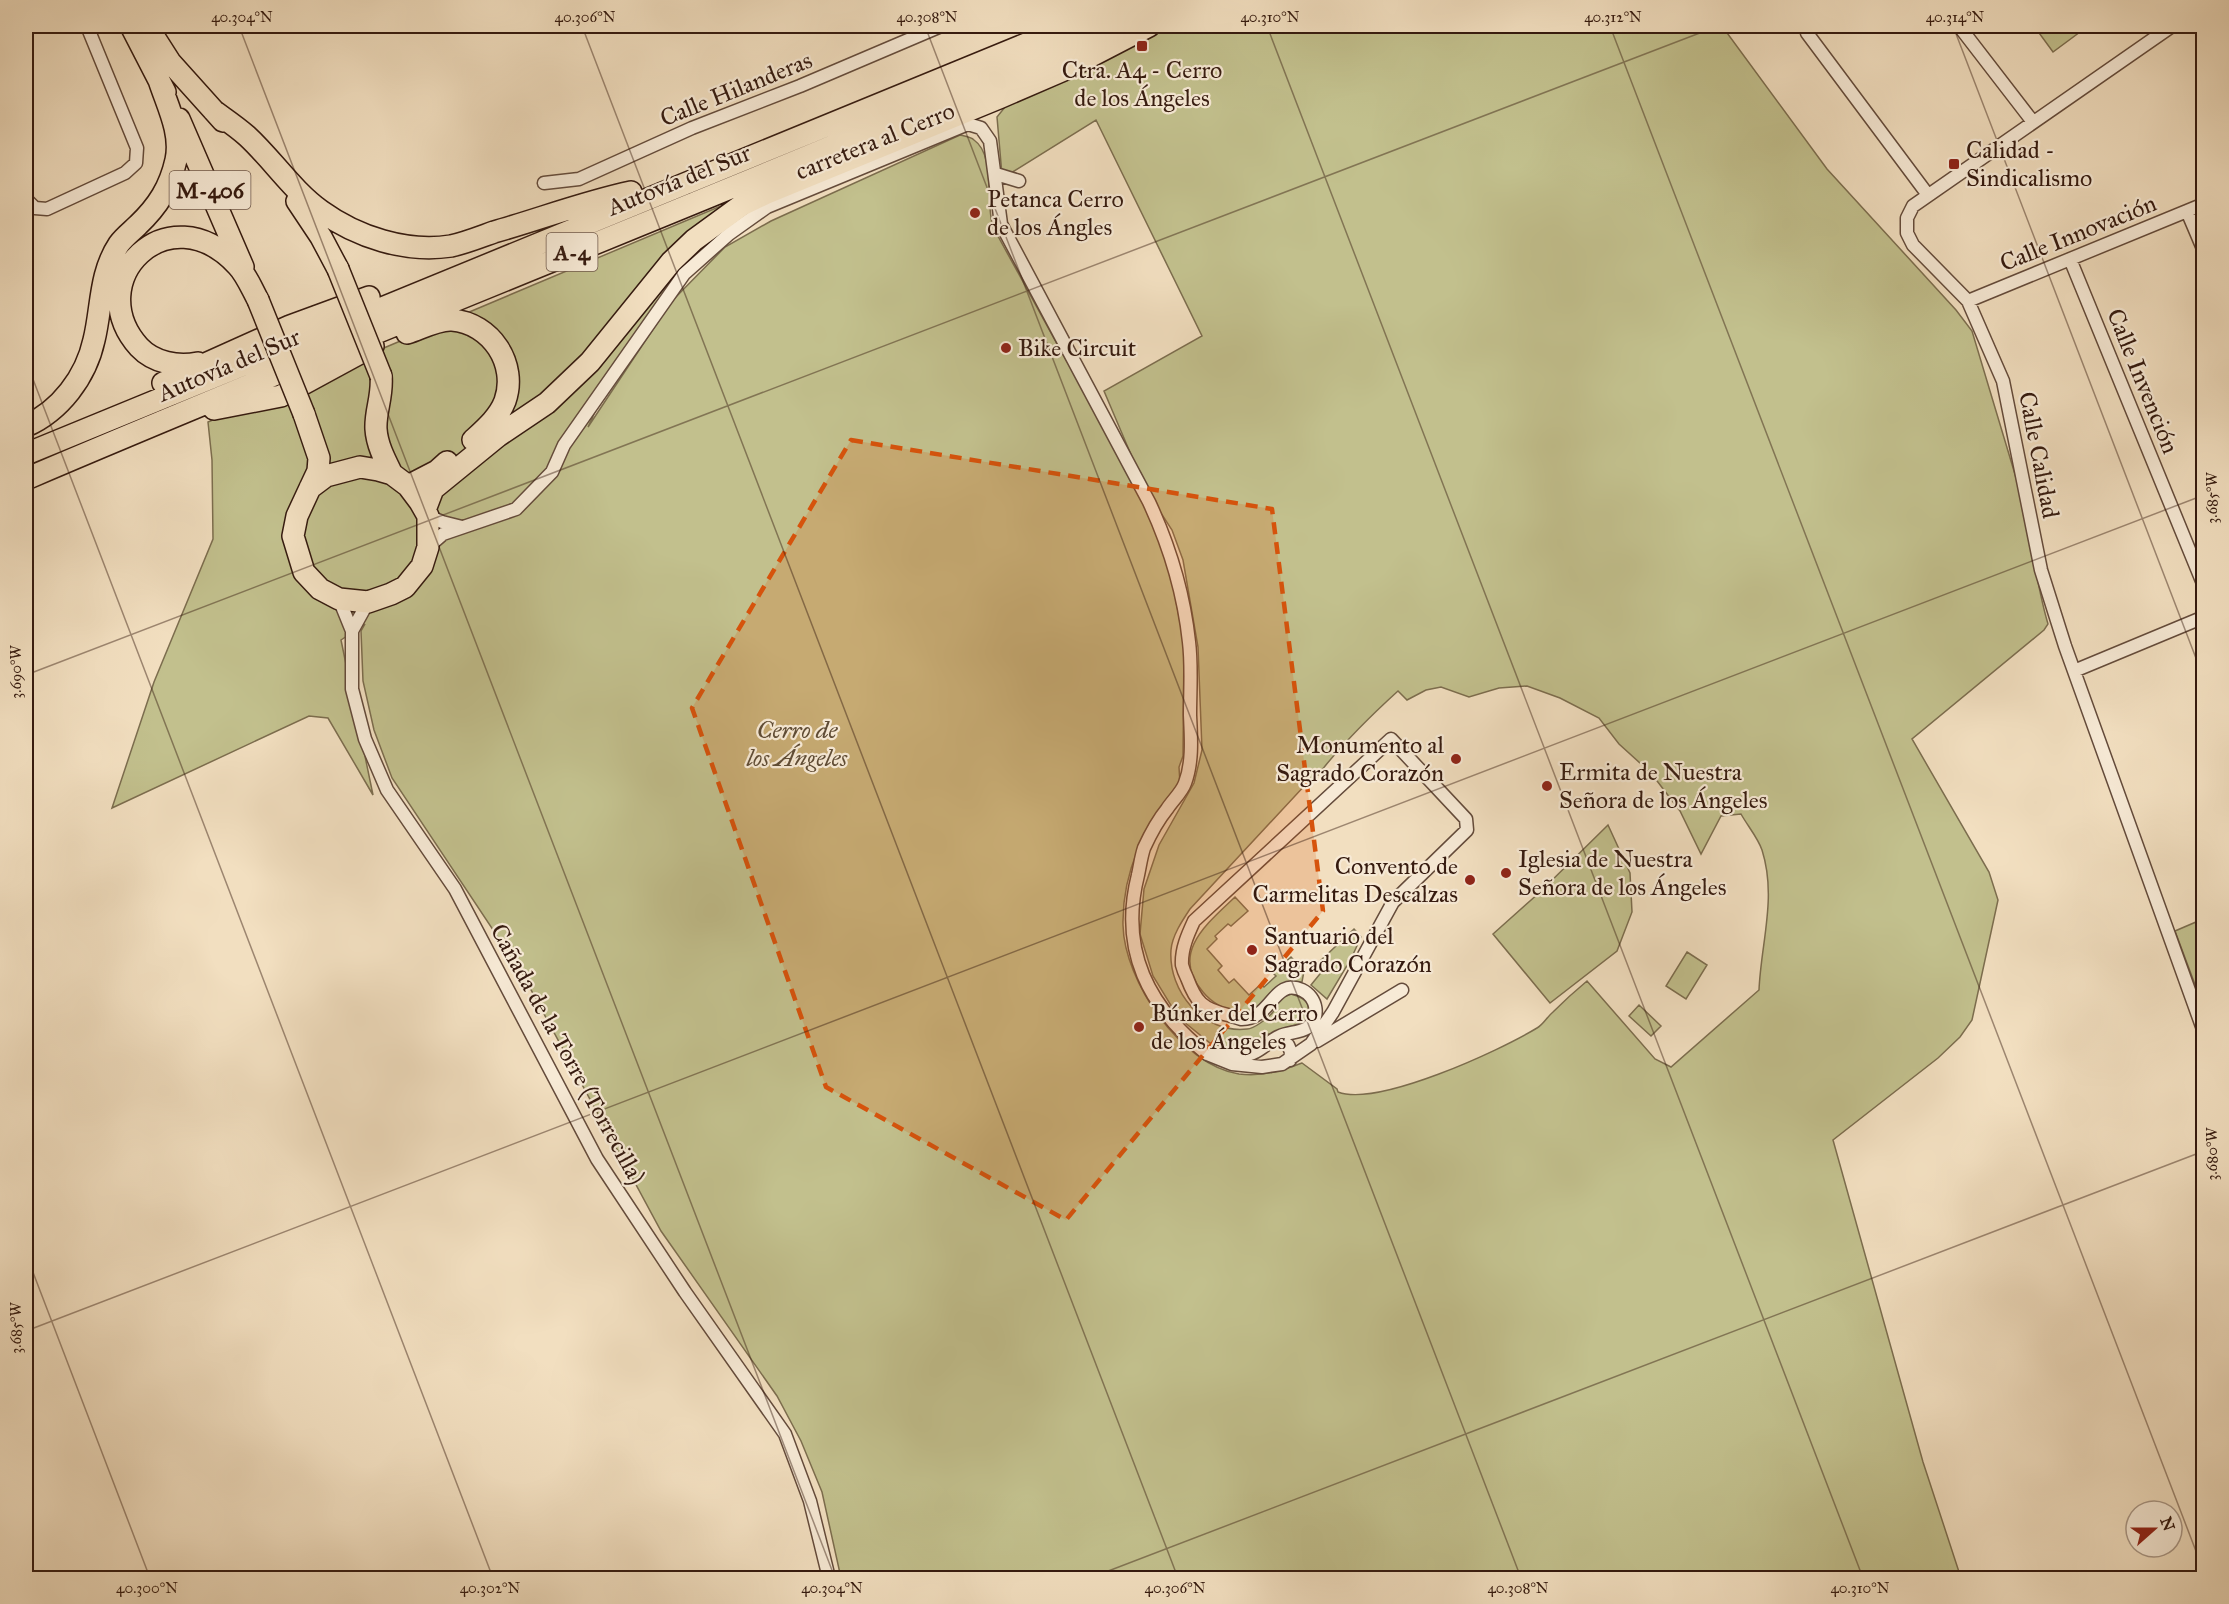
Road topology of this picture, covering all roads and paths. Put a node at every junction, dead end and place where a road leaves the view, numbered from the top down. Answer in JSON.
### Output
{"nodes":[{"id":1,"x":87,"y":26,"type":"edge"},
{"id":2,"x":131,"y":26,"type":"edge"},
{"id":3,"x":147,"y":26,"type":"edge"},
{"id":4,"x":940,"y":26,"type":"edge"},
{"id":5,"x":1070,"y":26,"type":"edge"},
{"id":6,"x":1118,"y":26,"type":"edge"},
{"id":7,"x":1149,"y":26,"type":"edge"},
{"id":8,"x":1806,"y":26,"type":"edge"},
{"id":9,"x":1959,"y":26,"type":"edge"},
{"id":10,"x":2172,"y":26,"type":"edge"},
{"id":11,"x":159,"y":80,"type":"junction"},
{"id":12,"x":214,"y":111,"type":"junction"},
{"id":13,"x":2033,"y":122,"type":"junction"},
{"id":14,"x":832,"y":123,"type":"junction"},
{"id":15,"x":996,"y":174,"type":"junction"},
{"id":16,"x":1019,"y":181,"type":"dead end"},
{"id":17,"x":544,"y":183,"type":"dead end"},
{"id":18,"x":631,"y":192,"type":"junction"},
{"id":19,"x":1928,"y":195,"type":"junction"},
{"id":20,"x":26,"y":199,"type":"edge"},
{"id":21,"x":2204,"y":204,"type":"edge"},
{"id":22,"x":2187,"y":211,"type":"junction"},
{"id":23,"x":2204,"y":251,"type":"edge"},
{"id":24,"x":2070,"y":259,"type":"junction"},
{"id":25,"x":258,"y":300,"type":"junction"},
{"id":26,"x":1968,"y":300,"type":"junction"},
{"id":27,"x":216,"y":358,"type":"junction"},
{"id":28,"x":26,"y":426,"type":"edge"},
{"id":29,"x":26,"y":438,"type":"edge"},
{"id":30,"x":26,"y":454,"type":"edge"},
{"id":31,"x":26,"y":480,"type":"edge"},
{"id":32,"x":400,"y":480,"type":"junction"},
{"id":33,"x":310,"y":488,"type":"junction"},
{"id":34,"x":427,"y":513,"type":"junction"},
{"id":35,"x":462,"y":527,"type":"junction"},
{"id":36,"x":428,"y":546,"type":"junction"},
{"id":37,"x":2204,"y":586,"type":"edge"},
{"id":38,"x":339,"y":599,"type":"junction"},
{"id":39,"x":368,"y":602,"type":"junction"},
{"id":40,"x":2204,"y":617,"type":"edge"},
{"id":41,"x":352,"y":631,"type":"junction"},
{"id":42,"x":2074,"y":671,"type":"junction"},
{"id":43,"x":1402,"y":990,"type":"dead end"},
{"id":44,"x":1298,"y":1031,"type":"junction"},
{"id":45,"x":2204,"y":1032,"type":"edge"},
{"id":46,"x":1275,"y":1039,"type":"junction"},
{"id":47,"x":1311,"y":1044,"type":"junction"},
{"id":48,"x":1208,"y":1054,"type":"junction"},
{"id":49,"x":1290,"y":1060,"type":"junction"},
{"id":50,"x":829,"y":1578,"type":"edge"}],
"edges":[{"from":1,"to":20,"type":"street"},
{"from":2,"to":11,"type":"highway","number":"M-406"},
{"from":3,"to":12,"type":"highway","number":"M-406"},
{"from":4,"to":17,"type":"street","name":"Calle Hilanderas"},
{"from":5,"to":14,"type":"highway","name":"Autovía del Sur","number":"A-4"},
{"from":6,"to":31,"type":"highway","name":"Autovía del Sur","number":"A-4"},
{"from":7,"to":34,"type":"highway"},
{"from":8,"to":19,"type":"street"},
{"from":9,"to":13,"type":"street"},
{"from":10,"to":13,"type":"street","name":"Calle Calidad"},
{"from":11,"to":25,"type":"highway","number":"M-406"},
{"from":11,"to":28,"type":"highway"},
{"from":12,"to":18,"type":"highway"},
{"from":12,"to":32,"type":"highway","number":"M-406","bridge":true},
{"from":13,"to":19,"type":"street","name":"Calle Calidad"},
{"from":14,"to":18,"type":"highway"},
{"from":14,"to":30,"type":"highway","name":"Autovía del Sur","number":"A-4"},
{"from":15,"to":16,"type":"street"},
{"from":15,"to":35,"type":"street","name":"carretera al Cerro"},
{"from":15,"to":48,"type":"street","name":"carretera al Cerro"},
{"from":18,"to":27,"type":"highway"},
{"from":19,"to":26,"type":"street","name":"Calle Calidad"},
{"from":21,"to":22,"type":"street","name":"Calle Innovación"},
{"from":22,"to":23,"type":"street"},
{"from":22,"to":24,"type":"street","name":"Calle Innovación"},
{"from":24,"to":26,"type":"street","name":"Calle Innovación"},
{"from":24,"to":37,"type":"street","name":"Calle Invención"},
{"from":25,"to":27,"type":"highway"},
{"from":25,"to":33,"type":"highway","number":"M-406","bridge":true},
{"from":26,"to":42,"type":"street","name":"Calle Calidad"},
{"from":27,"to":29,"type":"highway"},
{"from":31,"to":32,"type":"highway"},
{"from":32,"to":33,"type":"highway"},
{"from":32,"to":34,"type":"highway","number":"M-406"},
{"from":33,"to":38,"type":"highway","number":"M-406"},
{"from":34,"to":35,"type":"street"},
{"from":34,"to":36,"type":"highway","number":"M-406"},
{"from":35,"to":36,"type":"street","name":"carretera al Cerro"},
{"from":36,"to":39,"type":"highway","number":"M-406"},
{"from":38,"to":39,"type":"highway","number":"M-406"},
{"from":38,"to":41,"type":"street","name":"Cañada de la Torre (Torrecilla)"},
{"from":39,"to":41,"type":"street"},
{"from":40,"to":42,"type":"street"},
{"from":41,"to":50,"type":"street","name":"Cañada de la Torre (Torrecilla)"},
{"from":42,"to":45,"type":"street","name":"Calle Calidad"},
{"from":43,"to":47,"type":"street"},
{"from":44,"to":46,"type":"street"},
{"from":44,"to":47,"type":"street"},
{"from":44,"to":47,"type":"street"},
{"from":46,"to":48,"type":"street"},
{"from":46,"to":49,"type":"street"},
{"from":47,"to":49,"type":"street"},
{"from":48,"to":49,"type":"street","name":"carretera al Cerro"}]}
